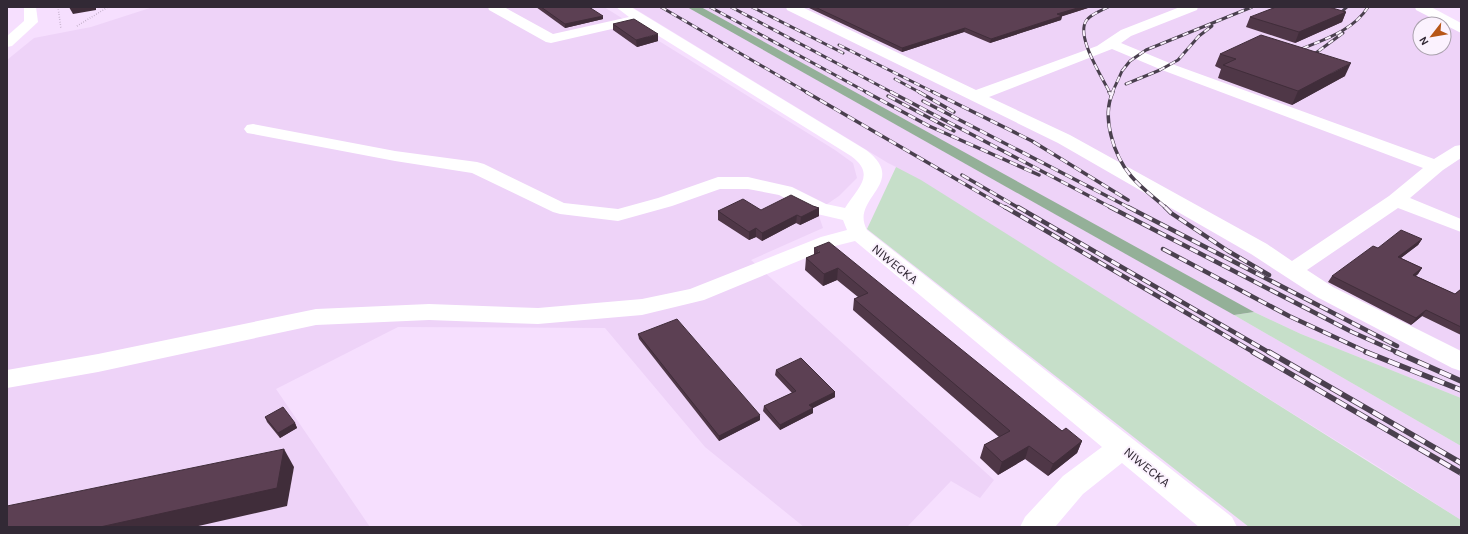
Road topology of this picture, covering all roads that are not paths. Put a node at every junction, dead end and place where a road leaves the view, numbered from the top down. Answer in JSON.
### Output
{"nodes":[{"id":1,"x":30,"y":7,"type":"edge"},
{"id":2,"x":494,"y":7,"type":"edge"},
{"id":3,"x":792,"y":7,"type":"edge"},
{"id":4,"x":1192,"y":7,"type":"edge"},
{"id":5,"x":1421,"y":7,"type":"edge"},
{"id":6,"x":631,"y":12,"type":"edge"},
{"id":7,"x":1461,"y":29,"type":"edge"},
{"id":8,"x":7,"y":44,"type":"edge"},
{"id":9,"x":1112,"y":44,"type":"junction"},
{"id":10,"x":976,"y":96,"type":"junction"},
{"id":11,"x":253,"y":129,"type":"dead end"},
{"id":12,"x":1461,"y":150,"type":"edge"},
{"id":13,"x":1436,"y":166,"type":"junction"},
{"id":14,"x":1396,"y":200,"type":"junction"},
{"id":15,"x":856,"y":225,"type":"junction"},
{"id":16,"x":1461,"y":226,"type":"edge"},
{"id":17,"x":1293,"y":270,"type":"junction"},
{"id":18,"x":1461,"y":362,"type":"edge"},
{"id":19,"x":7,"y":379,"type":"edge"},
{"id":20,"x":1122,"y":447,"type":"junction"},
{"id":21,"x":1036,"y":527,"type":"edge"},
{"id":22,"x":1221,"y":527,"type":"edge"}],
"edges":[{"from":1,"to":8,"type":"street"},
{"from":2,"to":6,"type":"street"},
{"from":3,"to":10,"type":"street"},
{"from":4,"to":9,"type":"street"},
{"from":5,"to":7,"type":"street"},
{"from":6,"to":15,"type":"street"},
{"from":9,"to":10,"type":"street"},
{"from":9,"to":13,"type":"street"},
{"from":10,"to":17,"type":"street"},
{"from":11,"to":15,"type":"street"},
{"from":12,"to":13,"type":"street"},
{"from":13,"to":14,"type":"street"},
{"from":14,"to":16,"type":"street"},
{"from":14,"to":17,"type":"street"},
{"from":15,"to":19,"type":"street"},
{"from":15,"to":20,"type":"street","name":"NIWECKA"},
{"from":17,"to":18,"type":"street"},
{"from":20,"to":21,"type":"street"},
{"from":20,"to":22,"type":"street","name":"NIWECKA"}]}
